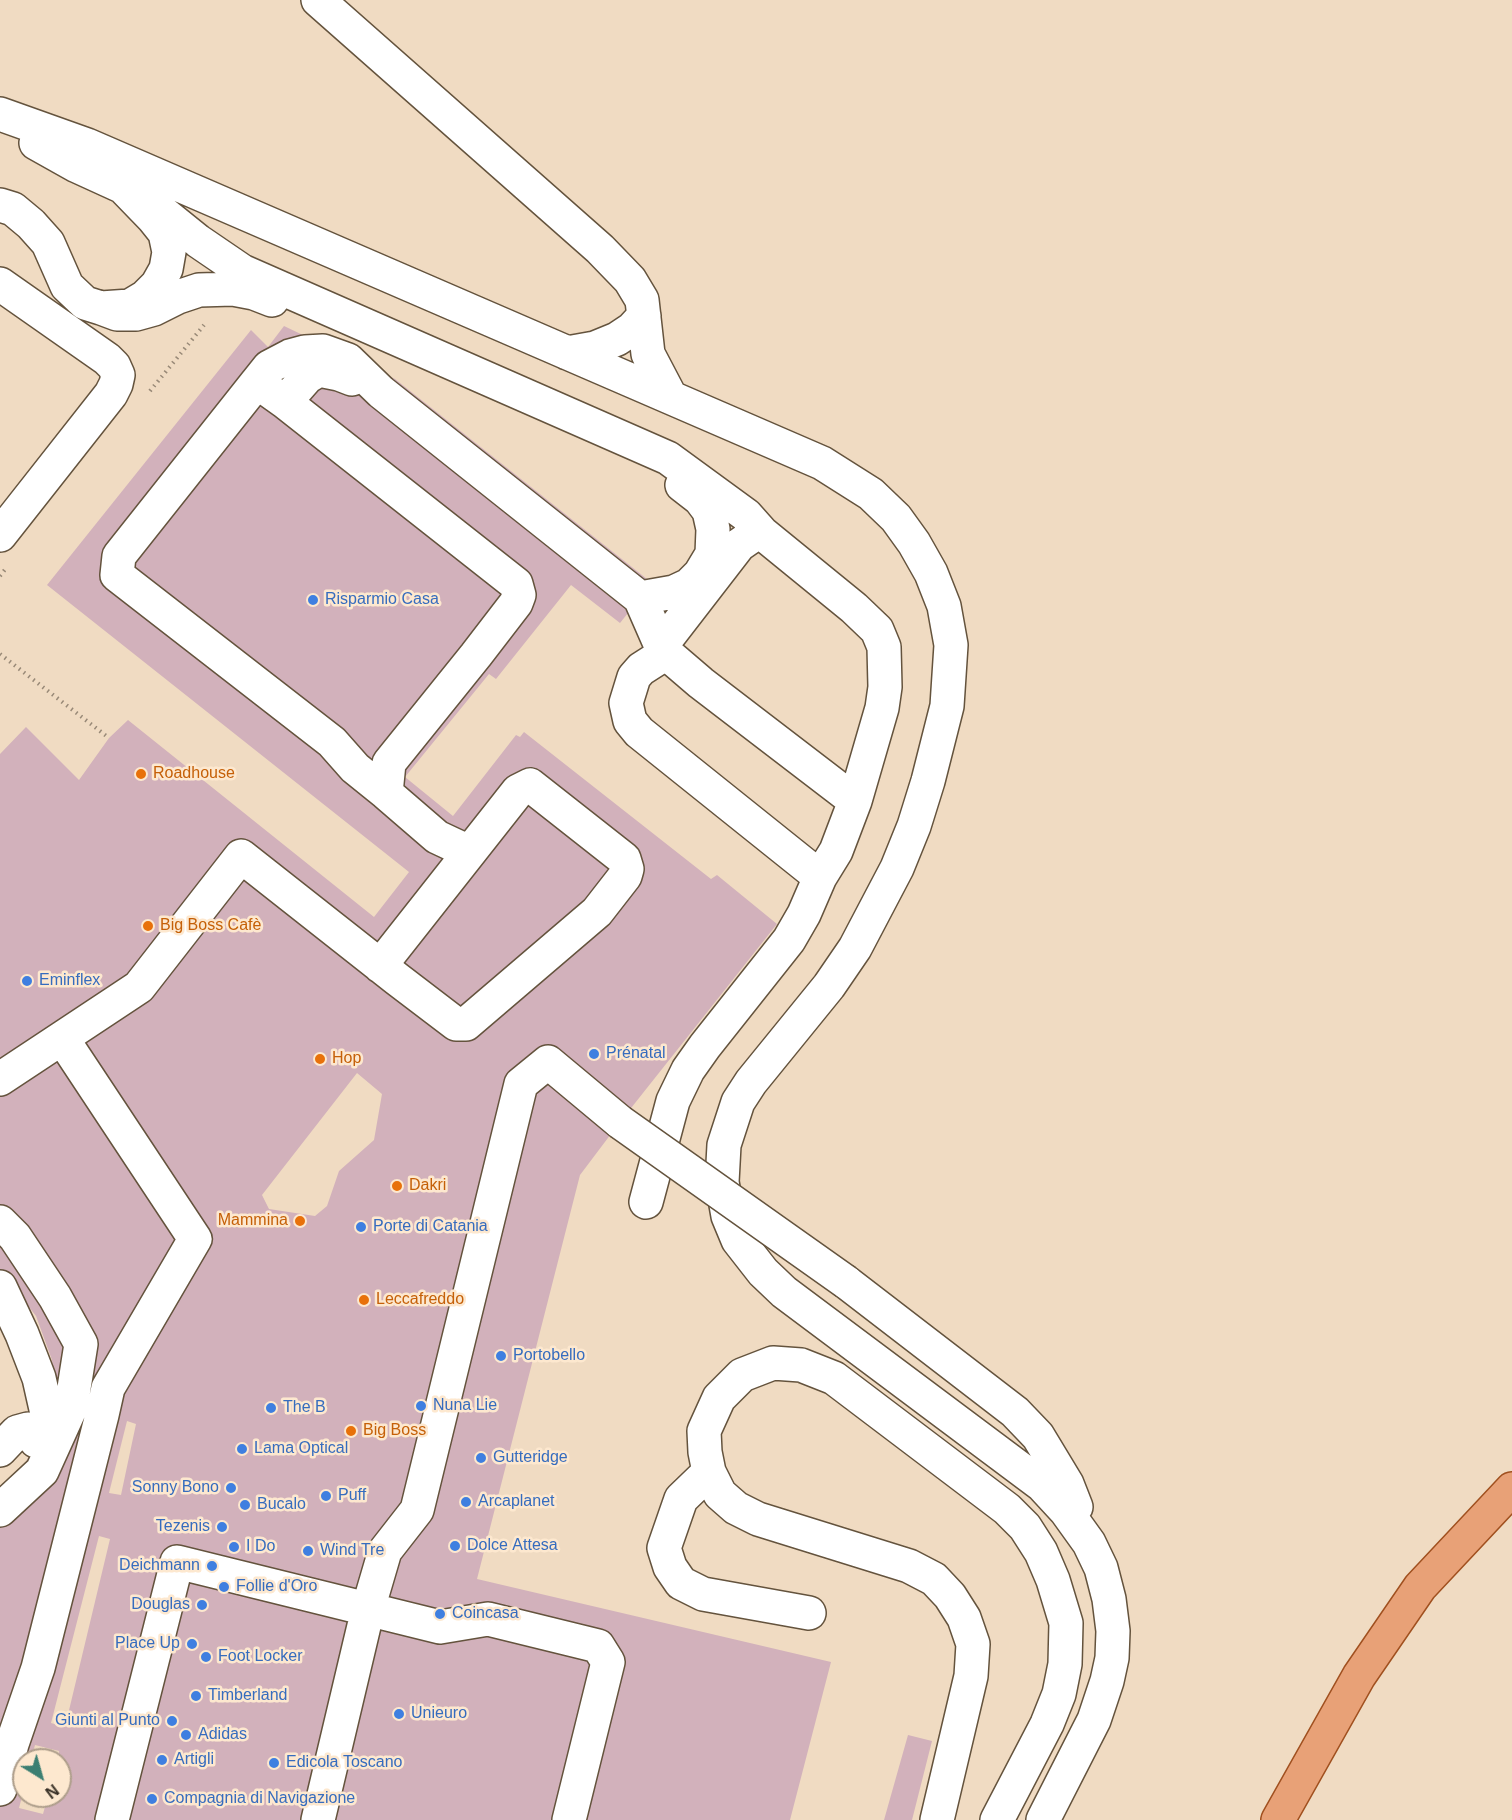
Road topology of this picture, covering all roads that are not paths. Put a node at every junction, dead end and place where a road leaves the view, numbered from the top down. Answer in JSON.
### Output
{"nodes":[{"id":1,"x":318,"y":0,"type":"edge"},
{"id":2,"x":0,"y":114,"type":"edge"},
{"id":3,"x":0,"y":124,"type":"edge"},
{"id":4,"x":123,"y":187,"type":"junction"},
{"id":5,"x":0,"y":205,"type":"edge"},
{"id":6,"x":0,"y":284,"type":"edge"},
{"id":7,"x":101,"y":308,"type":"junction"},
{"id":8,"x":644,"y":316,"type":"junction"},
{"id":9,"x":567,"y":354,"type":"junction"},
{"id":10,"x":257,"y":382,"type":"junction"},
{"id":11,"x":381,"y":392,"type":"junction"},
{"id":12,"x":670,"y":396,"type":"junction"},
{"id":13,"x":285,"y":402,"type":"junction"},
{"id":14,"x":762,"y":533,"type":"junction"},
{"id":15,"x":0,"y":535,"type":"edge"},
{"id":16,"x":705,"y":579,"type":"junction"},
{"id":17,"x":640,"y":598,"type":"junction"},
{"id":18,"x":664,"y":649,"type":"junction"},
{"id":19,"x":386,"y":793,"type":"junction"},
{"id":20,"x":855,"y":801,"type":"junction"},
{"id":21,"x":469,"y":852,"type":"junction"},
{"id":22,"x":820,"y":877,"type":"junction"},
{"id":23,"x":380,"y":966,"type":"junction"},
{"id":24,"x":62,"y":1038,"type":"junction"},
{"id":25,"x":0,"y":1079,"type":"edge"},
{"id":26,"x":646,"y":1202,"type":"dead end"},
{"id":27,"x":0,"y":1222,"type":"edge"},
{"id":28,"x":0,"y":1287,"type":"edge"},
{"id":29,"x":0,"y":1450,"type":"edge"},
{"id":30,"x":710,"y":1472,"type":"junction"},
{"id":31,"x":1512,"y":1489,"type":"edge"},
{"id":32,"x":0,"y":1510,"type":"edge"},
{"id":33,"x":1089,"y":1543,"type":"junction"},
{"id":34,"x":368,"y":1609,"type":"junction"},
{"id":35,"x":809,"y":1612,"type":"dead end"},
{"id":36,"x":0,"y":1789,"type":"edge"},
{"id":37,"x":112,"y":1820,"type":"edge"},
{"id":38,"x":318,"y":1820,"type":"edge"},
{"id":39,"x":569,"y":1820,"type":"edge"},
{"id":40,"x":937,"y":1820,"type":"edge"},
{"id":41,"x":997,"y":1820,"type":"edge"},
{"id":42,"x":1043,"y":1820,"type":"edge"},
{"id":43,"x":1278,"y":1820,"type":"edge"}],
"edges":[{"from":1,"to":8,"type":"lane"},
{"from":2,"to":9,"type":"lane"},
{"from":3,"to":4,"type":"lane"},
{"from":4,"to":7,"type":"lane"},
{"from":4,"to":14,"type":"lane"},
{"from":5,"to":7,"type":"lane"},
{"from":6,"to":15,"type":"lane"},
{"from":7,"to":16,"type":"lane"},
{"from":8,"to":9,"type":"lane"},
{"from":8,"to":12,"type":"lane"},
{"from":9,"to":12,"type":"lane"},
{"from":10,"to":11,"type":"lane"},
{"from":10,"to":13,"type":"lane"},
{"from":10,"to":19,"type":"lane"},
{"from":11,"to":13,"type":"lane"},
{"from":11,"to":17,"type":"lane"},
{"from":12,"to":33,"type":"lane"},
{"from":13,"to":19,"type":"lane"},
{"from":14,"to":16,"type":"lane"},
{"from":14,"to":20,"type":"lane"},
{"from":16,"to":17,"type":"lane"},
{"from":16,"to":18,"type":"lane"},
{"from":17,"to":18,"type":"lane"},
{"from":18,"to":20,"type":"lane"},
{"from":18,"to":22,"type":"lane"},
{"from":19,"to":21,"type":"lane"},
{"from":20,"to":22,"type":"lane"},
{"from":21,"to":23,"type":"lane"},
{"from":21,"to":23,"type":"lane"},
{"from":22,"to":26,"type":"lane"},
{"from":23,"to":24,"type":"lane"},
{"from":24,"to":25,"type":"lane"},
{"from":24,"to":36,"type":"lane"},
{"from":27,"to":32,"type":"lane"},
{"from":28,"to":29,"type":"lane"},
{"from":30,"to":35,"type":"lane"},
{"from":30,"to":40,"type":"lane"},
{"from":30,"to":41,"type":"lane"},
{"from":31,"to":43,"type":"main road"},
{"from":33,"to":34,"type":"lane","bridge":true},
{"from":33,"to":42,"type":"lane"},
{"from":34,"to":37,"type":"lane"},
{"from":34,"to":38,"type":"lane"},
{"from":34,"to":39,"type":"lane"}]}
